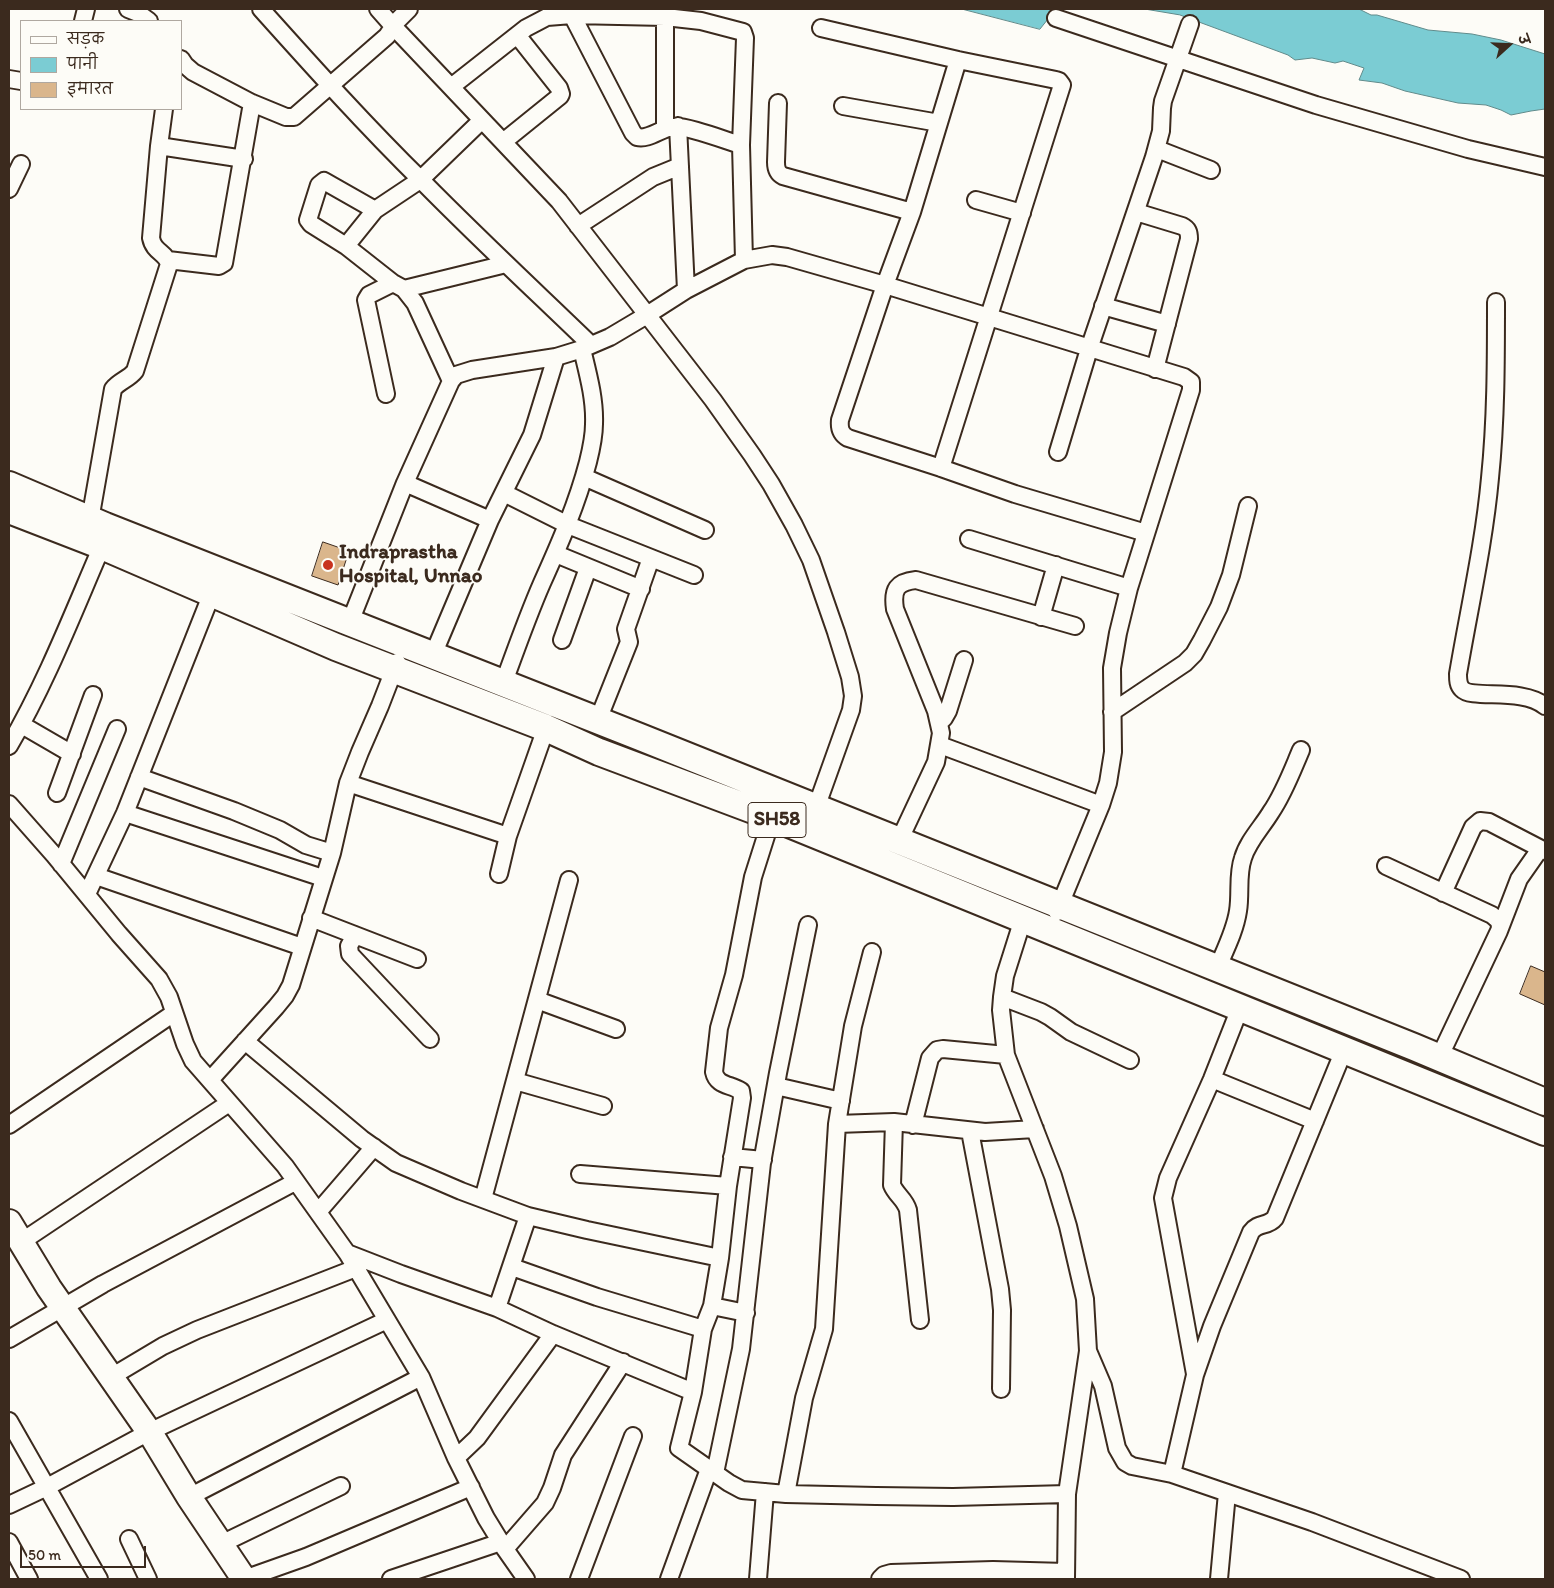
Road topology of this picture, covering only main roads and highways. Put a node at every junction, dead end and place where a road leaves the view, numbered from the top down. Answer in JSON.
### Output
{"nodes":[{"id":1,"x":9,"y":485,"type":"edge"},
{"id":2,"x":9,"y":510,"type":"edge"},
{"id":3,"x":1545,"y":1102,"type":"edge"},
{"id":4,"x":1545,"y":1132,"type":"edge"}],
"edges":[{"from":1,"to":3,"type":"main road","number":"SH58"},
{"from":2,"to":4,"type":"main road","number":"SH58"}]}
